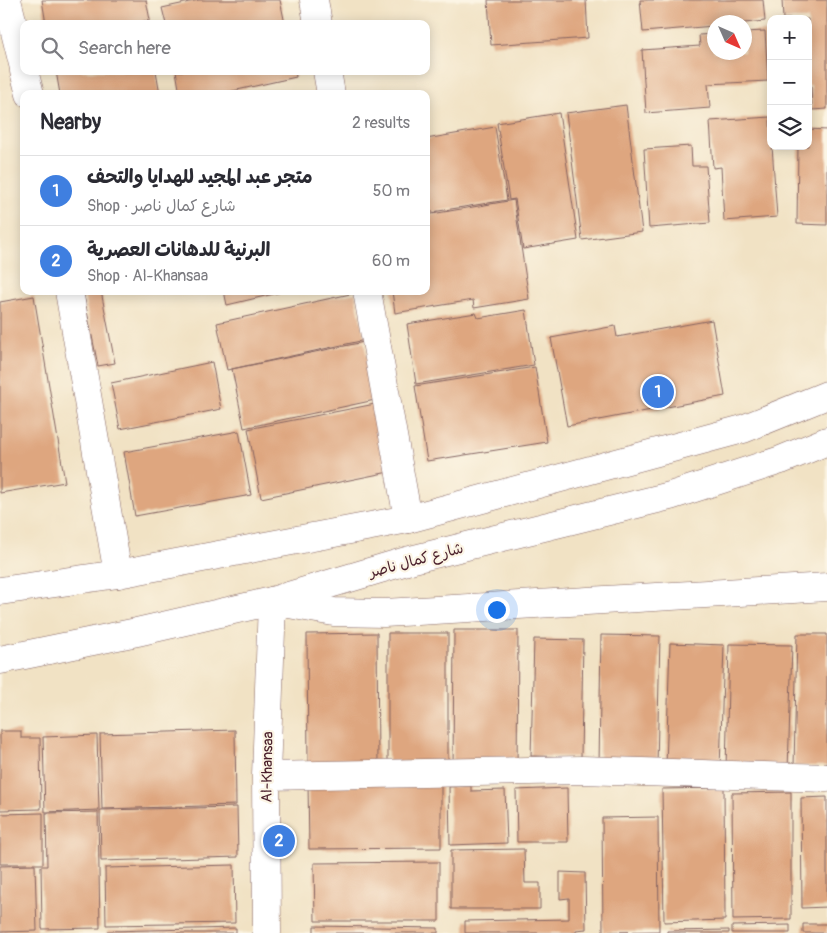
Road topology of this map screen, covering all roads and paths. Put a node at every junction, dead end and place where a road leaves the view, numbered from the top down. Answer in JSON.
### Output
{"nodes":[{"id":1,"x":7,"y":0,"type":"edge"},
{"id":2,"x":314,"y":0,"type":"edge"},
{"id":3,"x":317,"y":20,"type":"edge"},
{"id":4,"x":20,"y":54,"type":"edge"},
{"id":5,"x":25,"y":75,"type":"edge"},
{"id":6,"x":328,"y":75,"type":"edge"},
{"id":7,"x":29,"y":90,"type":"edge"},
{"id":8,"x":330,"y":90,"type":"edge"},
{"id":9,"x":70,"y":295,"type":"edge"},
{"id":10,"x":368,"y":295,"type":"edge"},
{"id":11,"x":827,"y":395,"type":"edge"},
{"id":12,"x":827,"y":441,"type":"edge"},
{"id":13,"x":408,"y":519,"type":"junction"},
{"id":14,"x":118,"y":574,"type":"junction"},
{"id":15,"x":827,"y":587,"type":"edge"},
{"id":16,"x":0,"y":591,"type":"edge"},
{"id":17,"x":272,"y":601,"type":"junction"},
{"id":18,"x":0,"y":660,"type":"edge"},
{"id":19,"x":266,"y":776,"type":"junction"},
{"id":20,"x":827,"y":778,"type":"edge"},
{"id":21,"x":267,"y":933,"type":"edge"}],
"edges":[{"from":1,"to":4,"type":"street"},
{"from":2,"to":3,"type":"street"},
{"from":5,"to":7,"type":"street"},
{"from":6,"to":8,"type":"street"},
{"from":9,"to":14,"type":"street"},
{"from":10,"to":13,"type":"street"},
{"from":11,"to":13,"type":"street"},
{"from":12,"to":17,"type":"street","name":"شارع كمال ناصر"},
{"from":13,"to":14,"type":"street"},
{"from":14,"to":16,"type":"street"},
{"from":15,"to":17,"type":"street"},
{"from":17,"to":18,"type":"street","name":"شارع كمال ناصر"},
{"from":17,"to":19,"type":"street","name":"Al-Khansaa"},
{"from":19,"to":20,"type":"street"},
{"from":19,"to":21,"type":"street","name":"Al-Khansaa"}]}
